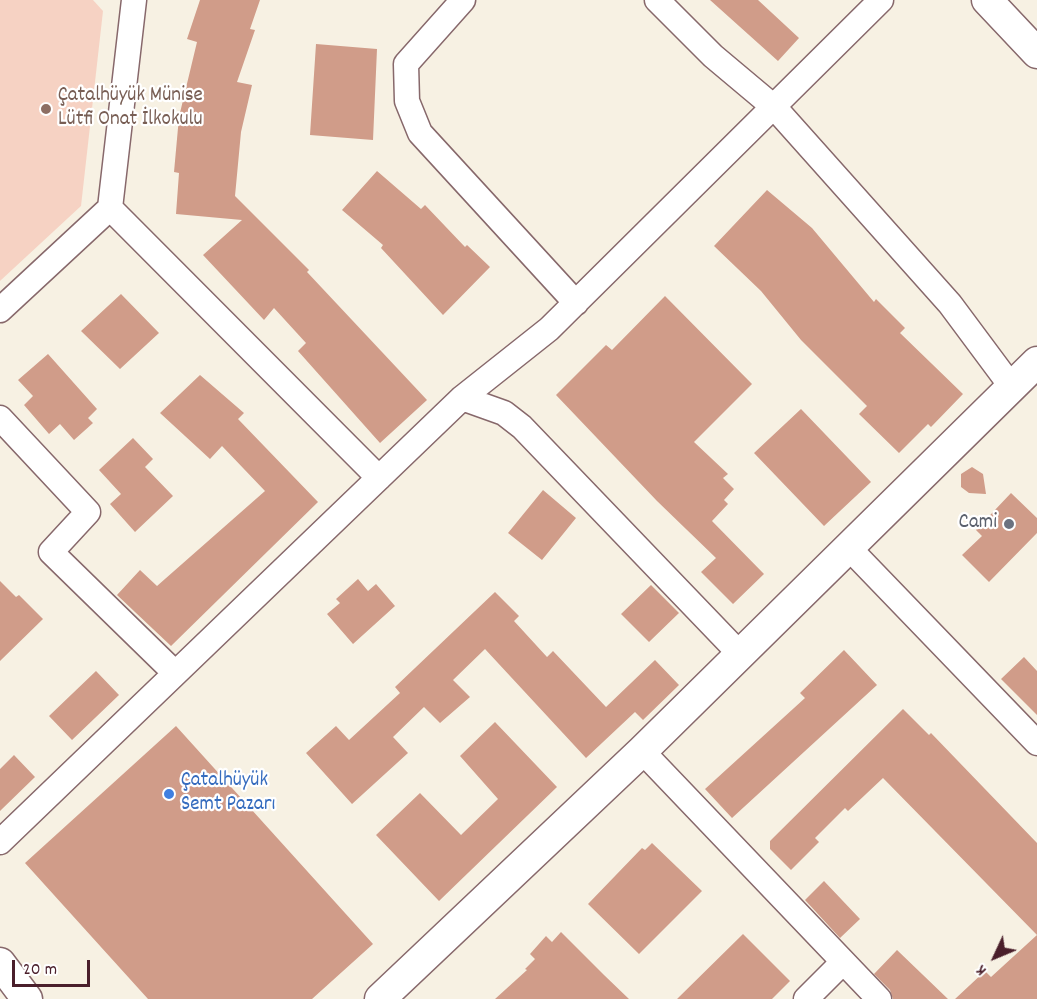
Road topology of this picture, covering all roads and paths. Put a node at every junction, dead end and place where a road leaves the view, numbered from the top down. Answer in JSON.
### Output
{"nodes":[{"id":1,"x":134,"y":0,"type":"edge"},
{"id":2,"x":463,"y":0,"type":"edge"},
{"id":3,"x":657,"y":0,"type":"edge"},
{"id":4,"x":881,"y":0,"type":"edge"},
{"id":5,"x":987,"y":0,"type":"edge"},
{"id":6,"x":1034,"y":42,"type":"edge"},
{"id":7,"x":775,"y":108,"type":"junction"},
{"id":8,"x":110,"y":208,"type":"junction"},
{"id":9,"x":576,"y":303,"type":"junction"},
{"id":10,"x":0,"y":310,"type":"edge"},
{"id":11,"x":1037,"y":362,"type":"edge"},
{"id":12,"x":1011,"y":386,"type":"junction"},
{"id":13,"x":462,"y":398,"type":"junction"},
{"id":14,"x":0,"y":418,"type":"edge"},
{"id":15,"x":378,"y":478,"type":"junction"},
{"id":16,"x":849,"y":548,"type":"junction"},
{"id":17,"x":740,"y":654,"type":"junction"},
{"id":18,"x":175,"y":673,"type":"junction"},
{"id":19,"x":1037,"y":743,"type":"edge"},
{"id":20,"x":642,"y":751,"type":"junction"},
{"id":21,"x":0,"y":842,"type":"edge"},
{"id":22,"x":0,"y":963,"type":"edge"},
{"id":23,"x":842,"y":963,"type":"junction"},
{"id":24,"x":27,"y":999,"type":"edge"},
{"id":25,"x":380,"y":999,"type":"edge"},
{"id":26,"x":806,"y":999,"type":"edge"},
{"id":27,"x":879,"y":999,"type":"edge"}],
"edges":[{"from":1,"to":8,"type":"street"},
{"from":2,"to":9,"type":"street"},
{"from":3,"to":7,"type":"street"},
{"from":4,"to":7,"type":"street"},
{"from":5,"to":6,"type":"street"},
{"from":7,"to":9,"type":"street"},
{"from":7,"to":12,"type":"street"},
{"from":8,"to":10,"type":"street"},
{"from":8,"to":15,"type":"street"},
{"from":9,"to":13,"type":"street"},
{"from":11,"to":12,"type":"street"},
{"from":12,"to":16,"type":"street"},
{"from":13,"to":15,"type":"street"},
{"from":13,"to":17,"type":"street"},
{"from":14,"to":18,"type":"street"},
{"from":15,"to":18,"type":"street"},
{"from":16,"to":17,"type":"street"},
{"from":16,"to":19,"type":"street"},
{"from":17,"to":20,"type":"street"},
{"from":18,"to":21,"type":"street"},
{"from":20,"to":23,"type":"street"},
{"from":20,"to":25,"type":"street"},
{"from":22,"to":24,"type":"street"},
{"from":23,"to":26,"type":"street"},
{"from":23,"to":27,"type":"street"}]}
